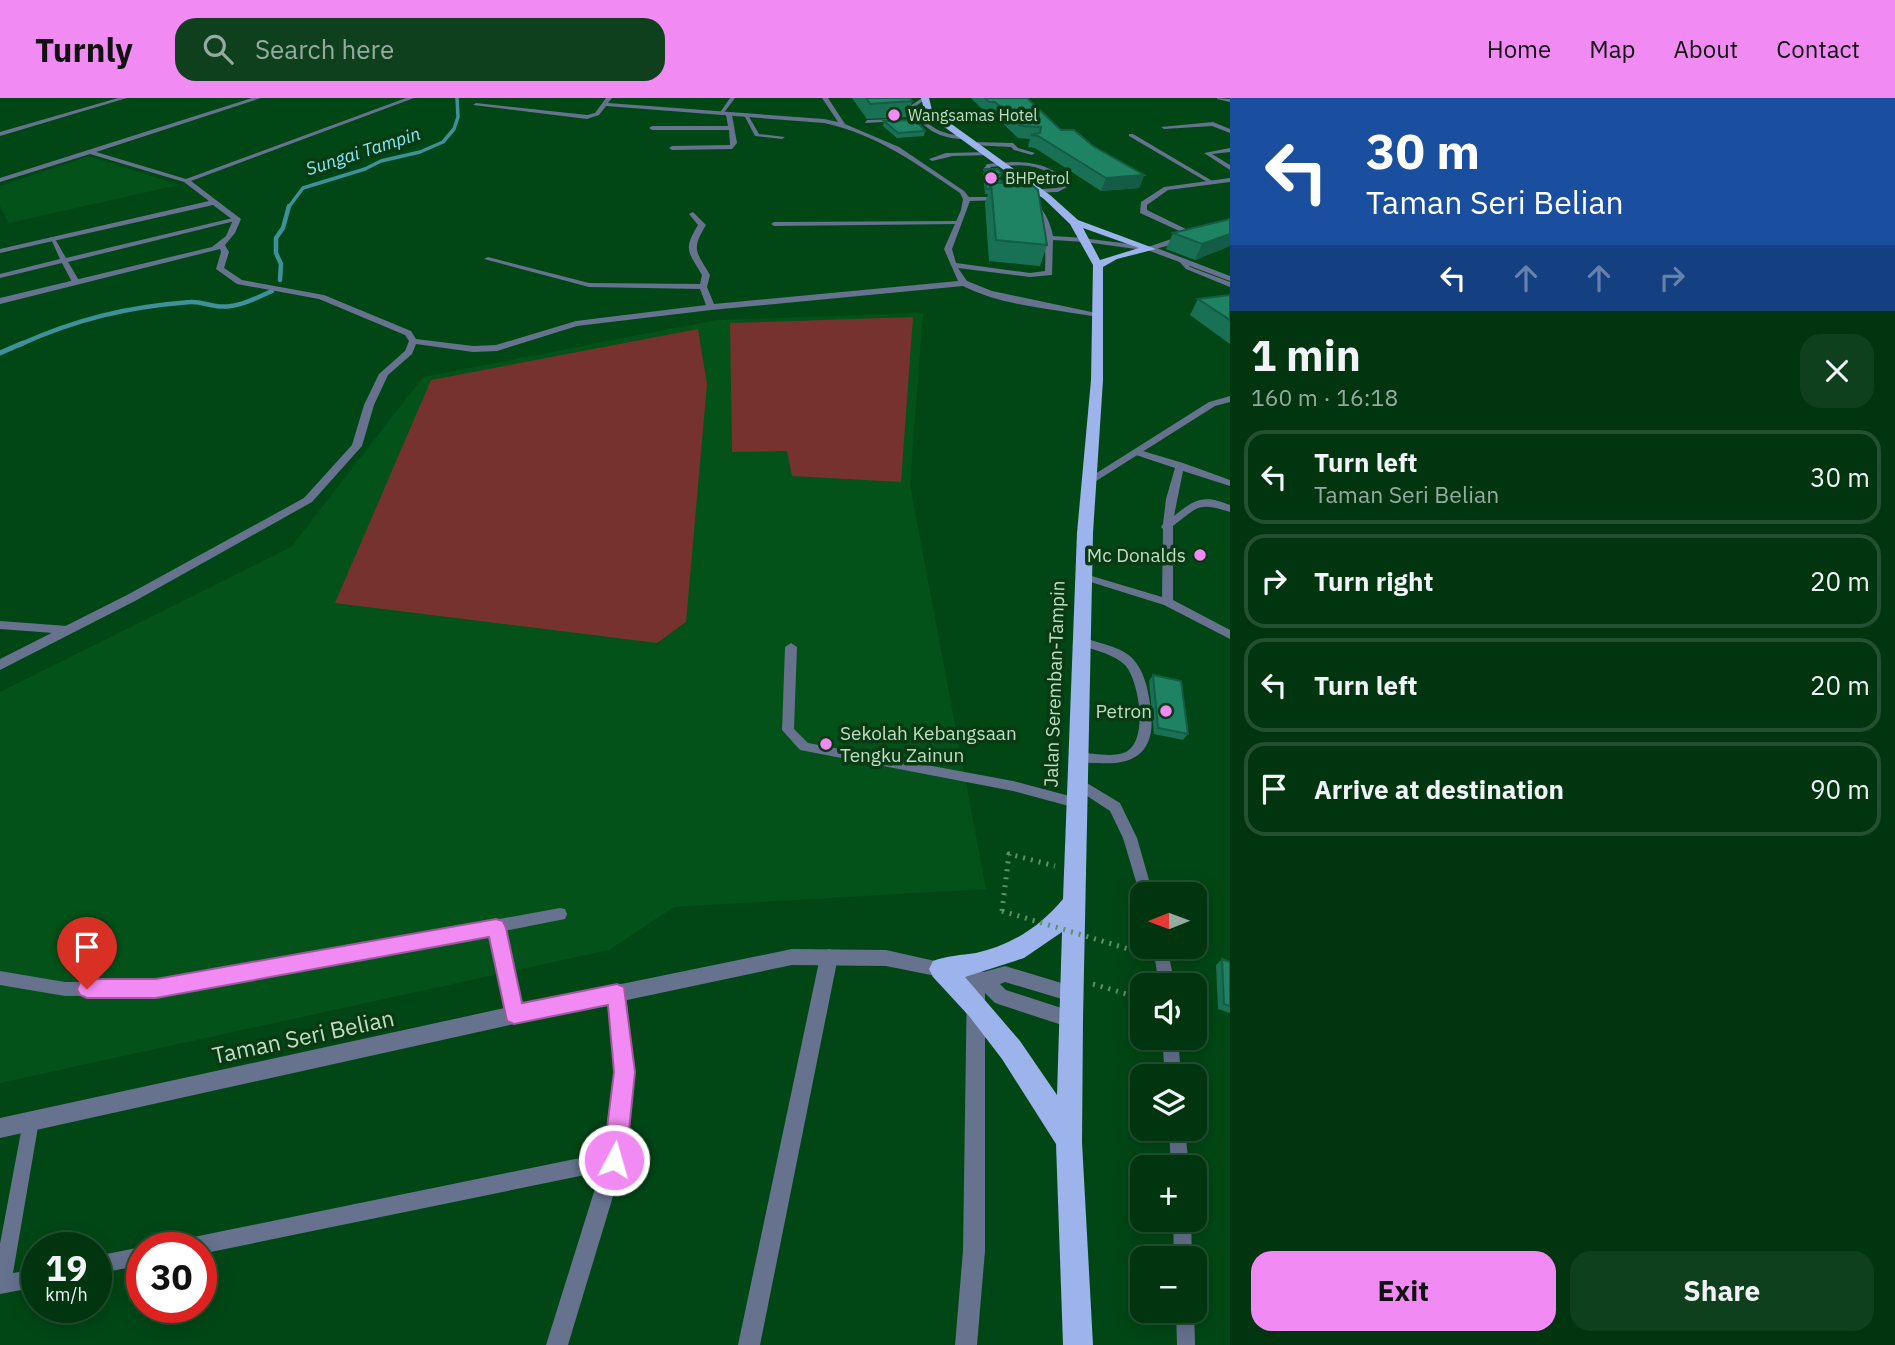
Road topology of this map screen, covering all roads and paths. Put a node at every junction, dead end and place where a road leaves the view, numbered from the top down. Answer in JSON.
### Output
{"nodes":[{"id":1,"x":124,"y":98,"type":"edge"},
{"id":2,"x":222,"y":98,"type":"edge"},
{"id":3,"x":258,"y":98,"type":"edge"},
{"id":4,"x":411,"y":98,"type":"edge"},
{"id":5,"x":733,"y":98,"type":"edge"},
{"id":6,"x":825,"y":98,"type":"edge"},
{"id":7,"x":925,"y":98,"type":"edge"},
{"id":8,"x":1219,"y":98,"type":"edge"},
{"id":9,"x":607,"y":101,"type":"edge"},
{"id":10,"x":1230,"y":101,"type":"edge"},
{"id":11,"x":241,"y":103,"type":"junction"},
{"id":12,"x":476,"y":105,"type":"dead end"},
{"id":13,"x":940,"y":108,"type":"dead end"},
{"id":14,"x":725,"y":114,"type":"junction"},
{"id":15,"x":746,"y":116,"type":"junction"},
{"id":16,"x":940,"y":119,"type":"junction"},
{"id":17,"x":918,"y":120,"type":"junction"},
{"id":18,"x":903,"y":121,"type":"edge"},
{"id":19,"x":867,"y":122,"type":"edge"},
{"id":20,"x":842,"y":123,"type":"junction"},
{"id":21,"x":1164,"y":127,"type":"dead end"},
{"id":22,"x":652,"y":128,"type":"dead end"},
{"id":23,"x":731,"y":128,"type":"junction"},
{"id":24,"x":1230,"y":131,"type":"edge"},
{"id":25,"x":0,"y":134,"type":"edge"},
{"id":26,"x":1131,"y":135,"type":"dead end"},
{"id":27,"x":782,"y":137,"type":"dead end"},
{"id":28,"x":970,"y":141,"type":"junction"},
{"id":29,"x":672,"y":148,"type":"dead end"},
{"id":30,"x":1230,"y":150,"type":"edge"},
{"id":31,"x":91,"y":152,"type":"junction"},
{"id":32,"x":1032,"y":153,"type":"edge"},
{"id":33,"x":990,"y":154,"type":"junction"},
{"id":34,"x":932,"y":159,"type":"dead end"},
{"id":35,"x":1003,"y":164,"type":"junction"},
{"id":36,"x":1230,"y":169,"type":"edge"},
{"id":37,"x":986,"y":170,"type":"edge"},
{"id":38,"x":0,"y":180,"type":"edge"},
{"id":39,"x":1230,"y":180,"type":"edge"},
{"id":40,"x":186,"y":181,"type":"junction"},
{"id":41,"x":1211,"y":182,"type":"junction"},
{"id":42,"x":1040,"y":192,"type":"junction"},
{"id":43,"x":1025,"y":195,"type":"joint"},
{"id":44,"x":1013,"y":198,"type":"edge"},
{"id":45,"x":967,"y":199,"type":"junction"},
{"id":46,"x":216,"y":202,"type":"junction"},
{"id":47,"x":693,"y":214,"type":"dead end"},
{"id":48,"x":237,"y":219,"type":"junction"},
{"id":49,"x":957,"y":222,"type":"junction"},
{"id":50,"x":1074,"y":222,"type":"junction"},
{"id":51,"x":774,"y":224,"type":"dead end"},
{"id":52,"x":52,"y":238,"type":"junction"},
{"id":53,"x":1051,"y":238,"type":"junction"},
{"id":54,"x":1085,"y":240,"type":"junction"},
{"id":55,"x":222,"y":246,"type":"junction"},
{"id":56,"x":1151,"y":249,"type":"junction"},
{"id":57,"x":0,"y":251,"type":"edge"},
{"id":58,"x":488,"y":259,"type":"dead end"},
{"id":59,"x":1180,"y":259,"type":"junction"},
{"id":60,"x":64,"y":260,"type":"junction"},
{"id":61,"x":954,"y":265,"type":"junction"},
{"id":62,"x":1098,"y":265,"type":"junction"},
{"id":63,"x":0,"y":276,"type":"edge"},
{"id":64,"x":1230,"y":279,"type":"edge"},
{"id":65,"x":76,"y":282,"type":"junction"},
{"id":66,"x":964,"y":284,"type":"junction"},
{"id":67,"x":1230,"y":285,"type":"edge"},
{"id":68,"x":703,"y":287,"type":"junction"},
{"id":69,"x":0,"y":301,"type":"edge"},
{"id":70,"x":711,"y":307,"type":"junction"},
{"id":71,"x":1097,"y":314,"type":"junction"},
{"id":72,"x":413,"y":341,"type":"junction"},
{"id":73,"x":1228,"y":401,"type":"edge"},
{"id":74,"x":1136,"y":452,"type":"junction"},
{"id":75,"x":1180,"y":465,"type":"junction"},
{"id":76,"x":1089,"y":481,"type":"junction"},
{"id":77,"x":1230,"y":483,"type":"edge"},
{"id":78,"x":1230,"y":509,"type":"edge"},
{"id":79,"x":1166,"y":527,"type":"junction"},
{"id":80,"x":1085,"y":577,"type":"junction"},
{"id":81,"x":1168,"y":602,"type":"junction"},
{"id":82,"x":0,"y":625,"type":"edge"},
{"id":83,"x":67,"y":630,"type":"junction"},
{"id":84,"x":1228,"y":632,"type":"edge"},
{"id":85,"x":1084,"y":642,"type":"junction"},
{"id":86,"x":791,"y":647,"type":"dead end"},
{"id":87,"x":0,"y":665,"type":"edge"},
{"id":88,"x":1077,"y":757,"type":"junction"},
{"id":89,"x":1077,"y":792,"type":"junction"},
{"id":90,"x":1075,"y":872,"type":"junction"},
{"id":91,"x":1143,"y":882,"type":"edge"},
{"id":92,"x":1074,"y":902,"type":"junction"},
{"id":93,"x":560,"y":914,"type":"dead end"},
{"id":94,"x":496,"y":928,"type":"junction"},
{"id":95,"x":1130,"y":949,"type":"edge"},
{"id":96,"x":829,"y":957,"type":"junction"},
{"id":97,"x":941,"y":969,"type":"junction"},
{"id":98,"x":0,"y":978,"type":"edge"},
{"id":99,"x":980,"y":979,"type":"junction"},
{"id":100,"x":617,"y":993,"type":"junction"},
{"id":101,"x":1072,"y":997,"type":"junction"},
{"id":102,"x":1130,"y":999,"type":"edge"},
{"id":103,"x":977,"y":1007,"type":"junction"},
{"id":104,"x":514,"y":1014,"type":"junction"},
{"id":105,"x":30,"y":1121,"type":"junction"},
{"id":106,"x":0,"y":1128,"type":"edge"},
{"id":107,"x":1069,"y":1142,"type":"junction"},
{"id":108,"x":614,"y":1160,"type":"junction"},
{"id":109,"x":217,"y":1241,"type":"edge"},
{"id":110,"x":21,"y":1281,"type":"edge"},
{"id":111,"x":1,"y":1285,"type":"edge"},
{"id":112,"x":1185,"y":1323,"type":"edge"},
{"id":113,"x":1186,"y":1343,"type":"dead end"},
{"id":114,"x":558,"y":1345,"type":"edge"},
{"id":115,"x":748,"y":1345,"type":"edge"},
{"id":116,"x":966,"y":1345,"type":"edge"},
{"id":117,"x":1078,"y":1345,"type":"edge"}],
"edges":[{"from":1,"to":25,"type":"street"},
{"from":2,"to":11,"type":"street"},
{"from":3,"to":11,"type":"street"},
{"from":4,"to":40,"type":"street"},
{"from":5,"to":14,"type":"lane"},
{"from":6,"to":20,"type":"street"},
{"from":7,"to":16,"type":"highway"},
{"from":7,"to":17,"type":"lane"},
{"from":8,"to":10,"type":"lane"},
{"from":9,"to":12,"type":"street"},
{"from":9,"to":14,"type":"street"},
{"from":11,"to":31,"type":"street"},
{"from":13,"to":16,"type":"highway"},
{"from":14,"to":15,"type":"street"},
{"from":14,"to":23,"type":"lane"},
{"from":15,"to":20,"type":"street"},
{"from":15,"to":27,"type":"lane"},
{"from":16,"to":17,"type":"lane"},
{"from":16,"to":28,"type":"highway","name":"Jalan Seremban-Tampin"},
{"from":17,"to":28,"type":"lane"},
{"from":18,"to":19,"type":"lane"},
{"from":20,"to":45,"type":"street"},
{"from":21,"to":24,"type":"street"},
{"from":22,"to":23,"type":"lane"},
{"from":23,"to":29,"type":"lane"},
{"from":26,"to":41,"type":"lane"},
{"from":28,"to":32,"type":"lane"},
{"from":28,"to":33,"type":"highway","name":"Jalan Seremban-Tampin"},
{"from":30,"to":36,"type":"lane"},
{"from":31,"to":38,"type":"street"},
{"from":31,"to":40,"type":"street"},
{"from":33,"to":34,"type":"lane"},
{"from":33,"to":35,"type":"highway","name":"Jalan Seremban-Tampin"},
{"from":35,"to":37,"type":"lane"},
{"from":35,"to":42,"type":"highway","name":"Jalan Seremban-Tampin"},
{"from":35,"to":42,"type":"lane"},
{"from":39,"to":41,"type":"street"},
{"from":40,"to":46,"type":"street"},
{"from":41,"to":56,"type":"street"},
{"from":42,"to":43,"type":"lane"},
{"from":42,"to":50,"type":"highway","name":"Jalan Seremban-Tampin"},
{"from":43,"to":53,"type":"street"},
{"from":44,"to":45,"type":"street"},
{"from":45,"to":49,"type":"street"},
{"from":46,"to":48,"type":"street"},
{"from":46,"to":52,"type":"street"},
{"from":47,"to":68,"type":"street"},
{"from":48,"to":55,"type":"street"},
{"from":48,"to":60,"type":"lane"},
{"from":49,"to":51,"type":"lane"},
{"from":49,"to":61,"type":"street"},
{"from":50,"to":54,"type":"highway","name":"Jalan Seremban-Tampin"},
{"from":50,"to":56,"type":"highway"},
{"from":52,"to":57,"type":"street"},
{"from":52,"to":60,"type":"lane"},
{"from":53,"to":54,"type":"street"},
{"from":53,"to":61,"type":"street"},
{"from":54,"to":56,"type":"street"},
{"from":54,"to":62,"type":"highway","name":"Jalan Seremban-Tampin"},
{"from":55,"to":65,"type":"street"},
{"from":55,"to":72,"type":"street"},
{"from":56,"to":59,"type":"street"},
{"from":56,"to":62,"type":"highway"},
{"from":58,"to":68,"type":"street"},
{"from":59,"to":64,"type":"street"},
{"from":59,"to":67,"type":"lane"},
{"from":60,"to":63,"type":"lane"},
{"from":60,"to":65,"type":"lane"},
{"from":61,"to":66,"type":"street"},
{"from":62,"to":71,"type":"highway","name":"Jalan Seremban-Tampin"},
{"from":65,"to":69,"type":"street"},
{"from":66,"to":70,"type":"street"},
{"from":66,"to":71,"type":"street"},
{"from":68,"to":70,"type":"street"},
{"from":70,"to":72,"type":"street"},
{"from":71,"to":76,"type":"highway","name":"Jalan Seremban-Tampin"},
{"from":72,"to":83,"type":"street"},
{"from":73,"to":74,"type":"street"},
{"from":74,"to":75,"type":"lane"},
{"from":74,"to":76,"type":"street"},
{"from":75,"to":77,"type":"lane"},
{"from":75,"to":79,"type":"lane"},
{"from":76,"to":80,"type":"highway","name":"Jalan Seremban-Tampin"},
{"from":78,"to":79,"type":"lane"},
{"from":79,"to":81,"type":"lane"},
{"from":80,"to":81,"type":"lane"},
{"from":80,"to":85,"type":"highway","name":"Jalan Seremban-Tampin"},
{"from":81,"to":84,"type":"lane"},
{"from":82,"to":83,"type":"lane"},
{"from":83,"to":87,"type":"street"},
{"from":85,"to":88,"type":"highway","name":"Jalan Seremban-Tampin"},
{"from":85,"to":88,"type":"lane"},
{"from":86,"to":89,"type":"lane"},
{"from":88,"to":89,"type":"highway","name":"Jalan Seremban-Tampin"},
{"from":89,"to":90,"type":"highway","name":"Jalan Seremban-Tampin"},
{"from":89,"to":91,"type":"lane"},
{"from":90,"to":92,"type":"highway","name":"Jalan Seremban-Tampin"},
{"from":90,"to":95,"type":"path","bridge":true},
{"from":92,"to":97,"type":"highway"},
{"from":92,"to":101,"type":"highway","name":"Jalan Seremban-Tampin"},
{"from":93,"to":94,"type":"lane"},
{"from":94,"to":98,"type":"lane"},
{"from":94,"to":104,"type":"lane"},
{"from":96,"to":97,"type":"street","name":"Taman Seri Belian"},
{"from":96,"to":100,"type":"street","name":"Taman Seri Belian"},
{"from":96,"to":115,"type":"street"},
{"from":97,"to":99,"type":"street","name":"Taman Seri Belian"},
{"from":97,"to":103,"type":"highway"},
{"from":99,"to":101,"type":"street","name":"Taman Seri Belian"},
{"from":99,"to":101,"type":"street","name":"Taman Seri Belian"},
{"from":99,"to":103,"type":"street"},
{"from":100,"to":104,"type":"street","name":"Taman Seri Belian"},
{"from":100,"to":108,"type":"street"},
{"from":101,"to":102,"type":"path"},
{"from":101,"to":107,"type":"highway","name":"Jalan Seremban-Tampin"},
{"from":103,"to":107,"type":"highway"},
{"from":103,"to":116,"type":"street"},
{"from":104,"to":105,"type":"street","name":"Taman Seri Belian"},
{"from":105,"to":106,"type":"street","name":"Taman Seri Belian"},
{"from":105,"to":111,"type":"lane"},
{"from":107,"to":117,"type":"highway","name":"Jalan Seremban-Tampin"},
{"from":108,"to":109,"type":"lane"},
{"from":108,"to":114,"type":"street"},
{"from":110,"to":111,"type":"lane"},
{"from":112,"to":113,"type":"lane"}]}
